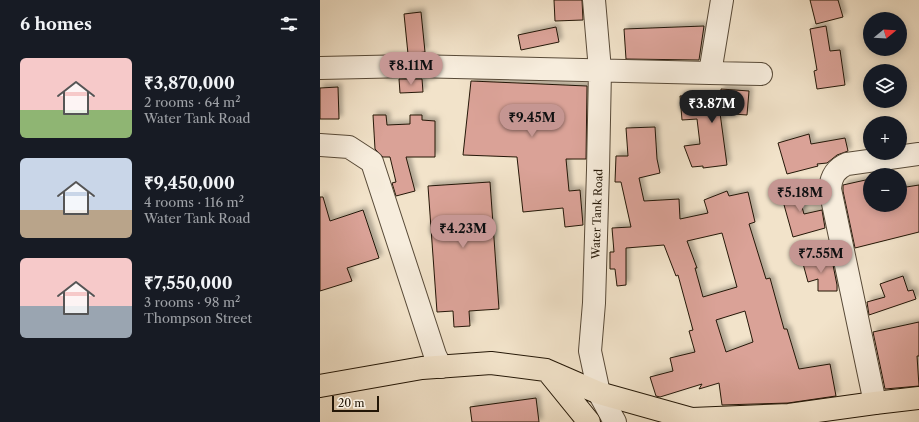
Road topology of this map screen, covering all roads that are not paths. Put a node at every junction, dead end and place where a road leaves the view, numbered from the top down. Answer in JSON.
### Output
{"nodes":[{"id":1,"x":594,"y":0,"type":"edge"},
{"id":2,"x":722,"y":0,"type":"edge"},
{"id":3,"x":320,"y":68,"type":"edge"},
{"id":4,"x":600,"y":70,"type":"junction"},
{"id":5,"x":710,"y":73,"type":"junction"},
{"id":6,"x":761,"y":74,"type":"dead end"},
{"id":7,"x":320,"y":145,"type":"edge"},
{"id":8,"x":919,"y":154,"type":"edge"},
{"id":9,"x":441,"y":367,"type":"junction"},
{"id":10,"x":546,"y":370,"type":"junction"},
{"id":11,"x":320,"y":386,"type":"edge"},
{"id":12,"x":599,"y":393,"type":"junction"},
{"id":13,"x":919,"y":398,"type":"edge"},
{"id":14,"x":875,"y":403,"type":"junction"},
{"id":15,"x":694,"y":421,"type":"edge"},
{"id":16,"x":590,"y":422,"type":"edge"},
{"id":17,"x":615,"y":422,"type":"edge"}],
"edges":[{"from":1,"to":4,"type":"street","name":"Water Tank Road"},
{"from":2,"to":5,"type":"street"},
{"from":3,"to":4,"type":"street"},
{"from":4,"to":5,"type":"street"},
{"from":4,"to":12,"type":"street","name":"Water Tank Road"},
{"from":5,"to":6,"type":"street"},
{"from":7,"to":9,"type":"street"},
{"from":8,"to":14,"type":"street"},
{"from":9,"to":10,"type":"main road"},
{"from":9,"to":11,"type":"main road"},
{"from":10,"to":12,"type":"main road"},
{"from":10,"to":16,"type":"main road"},
{"from":12,"to":15,"type":"main road"},
{"from":12,"to":17,"type":"street","name":"Water Tank Road"},
{"from":13,"to":14,"type":"main road"},
{"from":14,"to":15,"type":"main road"}]}
